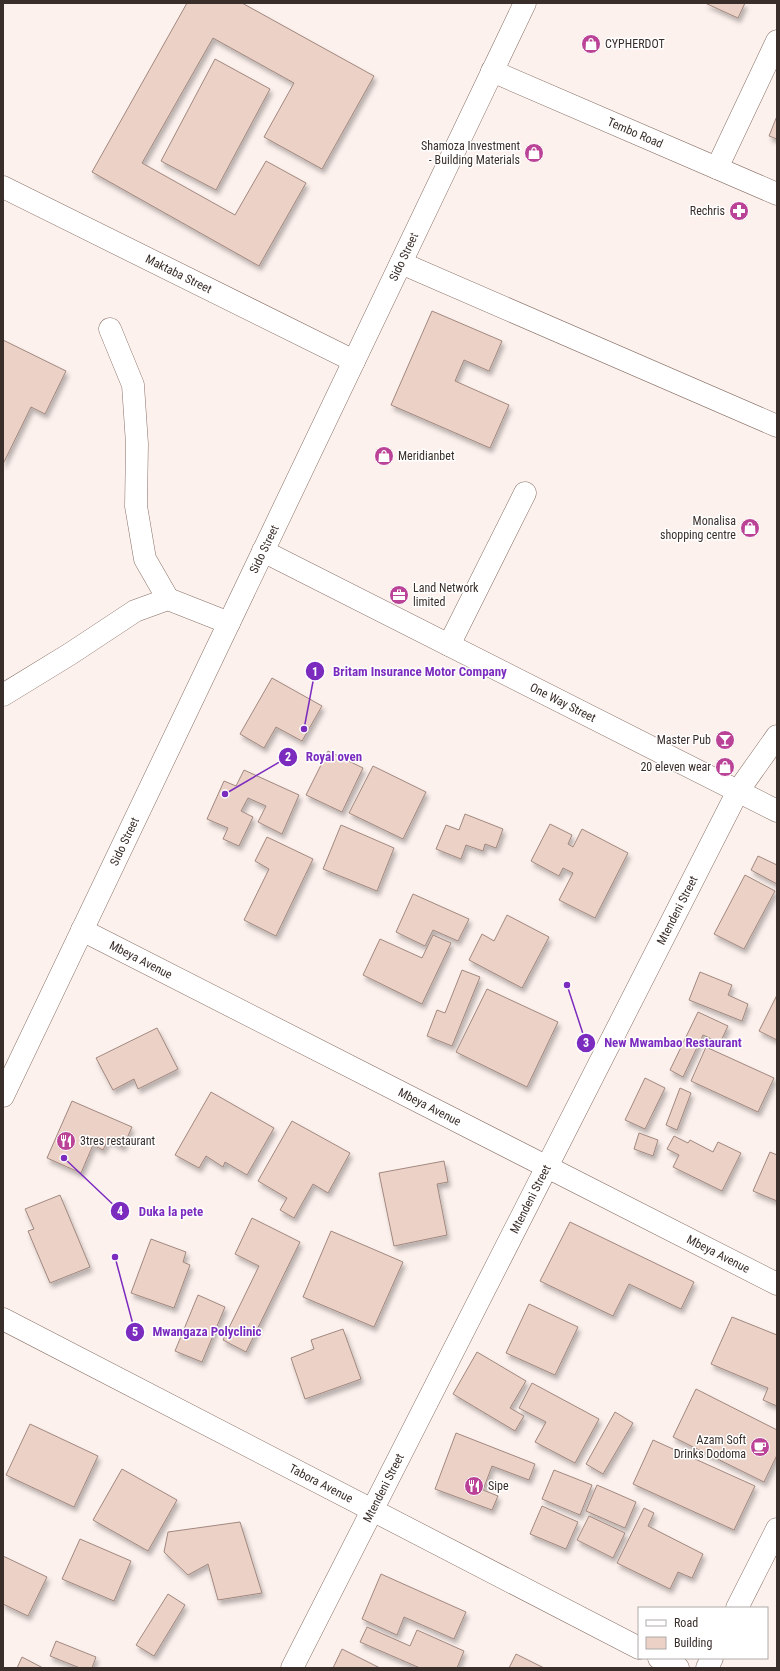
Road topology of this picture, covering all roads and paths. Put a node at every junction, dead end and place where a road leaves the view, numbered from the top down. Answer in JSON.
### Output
{"nodes":[{"id":1,"x":525,"y":3,"type":"edge"},
{"id":2,"x":777,"y":41,"type":"edge"},
{"id":3,"x":492,"y":71,"type":"junction"},
{"id":4,"x":717,"y":168,"type":"junction"},
{"id":5,"x":3,"y":187,"type":"edge"},
{"id":6,"x":777,"y":194,"type":"edge"},
{"id":7,"x":401,"y":262,"type":"junction"},
{"id":8,"x":110,"y":329,"type":"dead end"},
{"id":9,"x":354,"y":361,"type":"junction"},
{"id":10,"x":777,"y":426,"type":"edge"},
{"id":11,"x":525,"y":493,"type":"dead end"},
{"id":12,"x":263,"y":551,"type":"junction"},
{"id":13,"x":168,"y":599,"type":"junction"},
{"id":14,"x":229,"y":623,"type":"junction"},
{"id":15,"x":448,"y":645,"type":"junction"},
{"id":16,"x":3,"y":695,"type":"edge"},
{"id":17,"x":777,"y":736,"type":"edge"},
{"id":18,"x":738,"y":791,"type":"junction"},
{"id":19,"x":777,"y":811,"type":"edge"},
{"id":20,"x":82,"y":930,"type":"junction"},
{"id":21,"x":3,"y":1096,"type":"edge"},
{"id":22,"x":547,"y":1166,"type":"junction"},
{"id":23,"x":777,"y":1284,"type":"edge"},
{"id":24,"x":3,"y":1319,"type":"edge"},
{"id":25,"x":372,"y":1510,"type":"junction"},
{"id":26,"x":777,"y":1529,"type":"edge"},
{"id":27,"x":738,"y":1607,"type":"edge"},
{"id":28,"x":638,"y":1647,"type":"edge"},
{"id":29,"x":661,"y":1659,"type":"edge"},
{"id":30,"x":292,"y":1668,"type":"edge"},
{"id":31,"x":678,"y":1668,"type":"edge"}],
"edges":[{"from":1,"to":3,"type":"street","name":"Sido Street"},
{"from":2,"to":4,"type":"street"},
{"from":3,"to":4,"type":"street","name":"Tembo Road"},
{"from":3,"to":7,"type":"street","name":"Sido Street"},
{"from":4,"to":6,"type":"street","name":"Tembo Road"},
{"from":5,"to":9,"type":"street","name":"Maktaba Street"},
{"from":7,"to":9,"type":"street","name":"Sido Street"},
{"from":7,"to":10,"type":"street"},
{"from":8,"to":13,"type":"street"},
{"from":9,"to":12,"type":"street","name":"Sido Street"},
{"from":11,"to":15,"type":"street"},
{"from":12,"to":14,"type":"street","name":"Sido Street"},
{"from":12,"to":15,"type":"street","name":"One Way Street"},
{"from":13,"to":14,"type":"street"},
{"from":13,"to":16,"type":"street"},
{"from":14,"to":20,"type":"street","name":"Sido Street"},
{"from":15,"to":18,"type":"street","name":"One Way Street"},
{"from":17,"to":18,"type":"street","name":"Mtendeni Street"},
{"from":18,"to":19,"type":"street","name":"One Way Street"},
{"from":18,"to":22,"type":"street","name":"Mtendeni Street"},
{"from":20,"to":21,"type":"street","name":"Sido Street"},
{"from":20,"to":22,"type":"street","name":"Mbeya Avenue"},
{"from":22,"to":23,"type":"street","name":"Mbeya Avenue"},
{"from":22,"to":25,"type":"street","name":"Mtendeni Street"},
{"from":24,"to":25,"type":"street","name":"Tabora Avenue"},
{"from":25,"to":28,"type":"street","name":"Tabora Avenue"},
{"from":25,"to":30,"type":"street","name":"Mtendeni Street"},
{"from":26,"to":27,"type":"street"},
{"from":29,"to":31,"type":"street"}]}
